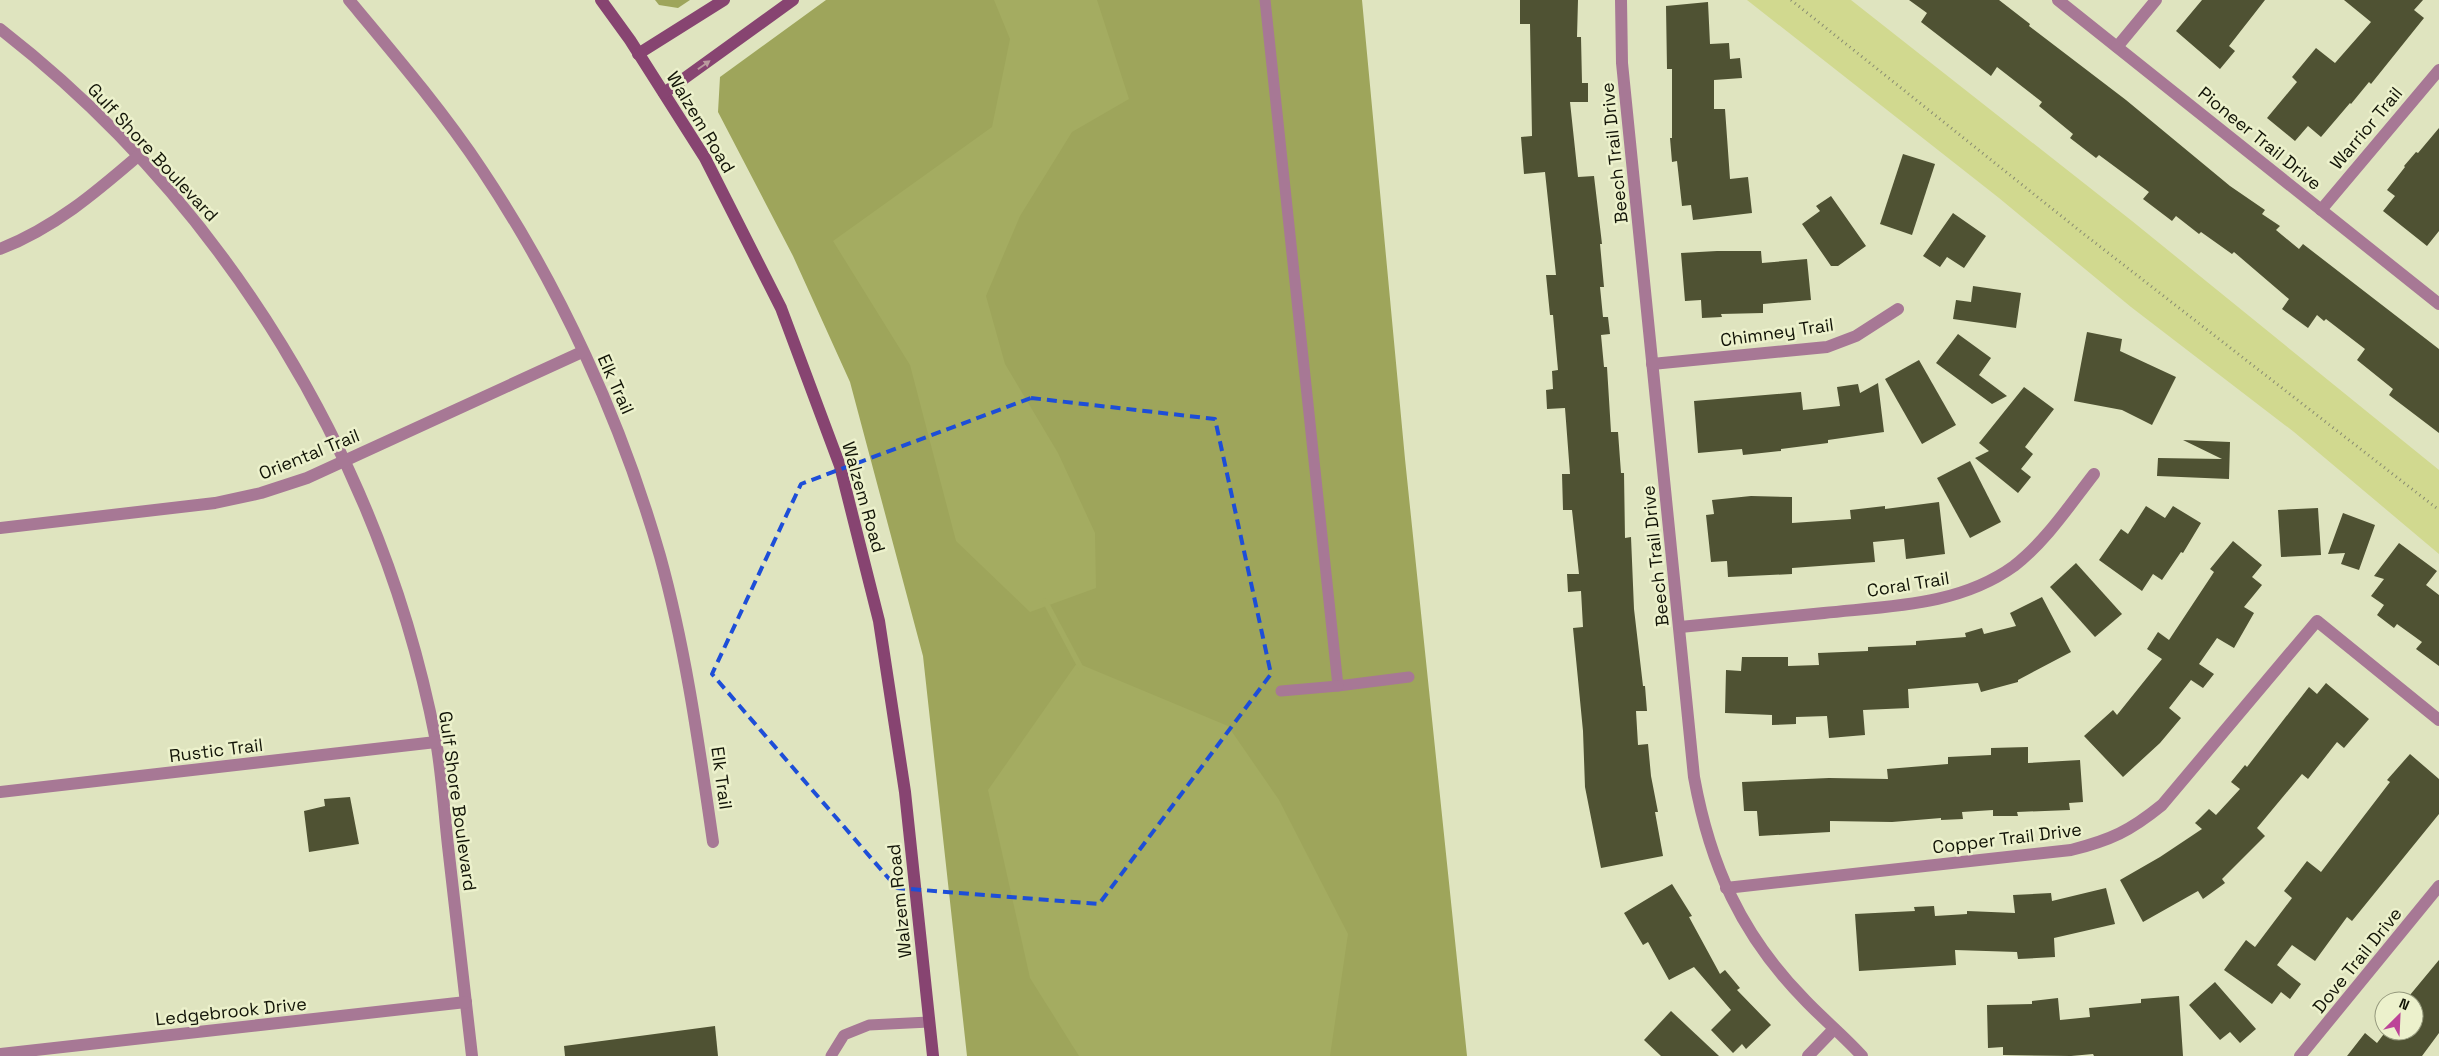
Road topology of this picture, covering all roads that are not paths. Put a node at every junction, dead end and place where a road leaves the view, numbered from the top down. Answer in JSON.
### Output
{"nodes":[{"id":1,"x":348,"y":0,"type":"edge"},
{"id":2,"x":601,"y":0,"type":"edge"},
{"id":3,"x":724,"y":0,"type":"edge"},
{"id":4,"x":794,"y":0,"type":"edge"},
{"id":5,"x":1265,"y":0,"type":"edge"},
{"id":6,"x":1621,"y":0,"type":"edge"},
{"id":7,"x":2058,"y":0,"type":"edge"},
{"id":8,"x":2156,"y":0,"type":"edge"},
{"id":9,"x":0,"y":29,"type":"edge"},
{"id":10,"x":2117,"y":47,"type":"junction"},
{"id":11,"x":638,"y":54,"type":"junction"},
{"id":12,"x":2439,"y":70,"type":"edge"},
{"id":13,"x":664,"y":93,"type":"junction"},
{"id":14,"x":138,"y":156,"type":"junction"},
{"id":15,"x":2321,"y":210,"type":"junction"},
{"id":16,"x":0,"y":249,"type":"edge"},
{"id":17,"x":2439,"y":304,"type":"edge"},
{"id":18,"x":1898,"y":309,"type":"dead end"},
{"id":19,"x":582,"y":352,"type":"junction"},
{"id":20,"x":1652,"y":364,"type":"junction"},
{"id":21,"x":344,"y":461,"type":"junction"},
{"id":22,"x":2094,"y":474,"type":"dead end"},
{"id":23,"x":0,"y":528,"type":"edge"},
{"id":24,"x":1680,"y":627,"type":"junction"},
{"id":25,"x":1409,"y":677,"type":"dead end"},
{"id":26,"x":1338,"y":686,"type":"junction"},
{"id":27,"x":1281,"y":691,"type":"dead end"},
{"id":28,"x":2439,"y":720,"type":"edge"},
{"id":29,"x":436,"y":742,"type":"junction"},
{"id":30,"x":0,"y":792,"type":"edge"},
{"id":31,"x":713,"y":842,"type":"dead end"},
{"id":32,"x":2439,"y":886,"type":"edge"},
{"id":33,"x":1726,"y":888,"type":"junction"},
{"id":34,"x":466,"y":1002,"type":"junction"},
{"id":35,"x":929,"y":1022,"type":"junction"},
{"id":36,"x":1834,"y":1028,"type":"junction"},
{"id":37,"x":0,"y":1054,"type":"edge"},
{"id":38,"x":472,"y":1056,"type":"edge"},
{"id":39,"x":831,"y":1056,"type":"edge"},
{"id":40,"x":933,"y":1056,"type":"edge"},
{"id":41,"x":1808,"y":1056,"type":"edge"},
{"id":42,"x":1862,"y":1056,"type":"edge"},
{"id":43,"x":2300,"y":1056,"type":"edge"}],
"edges":[{"from":1,"to":19,"type":"street","name":"Elk Trail"},
{"from":2,"to":11,"type":"main road","name":"Walzem Road"},
{"from":3,"to":11,"type":"main road"},
{"from":13,"to":4,"type":"main road","one_way":true},
{"from":5,"to":26,"type":"lane"},
{"from":6,"to":20,"type":"street","name":"Beech Trail Drive"},
{"from":7,"to":10,"type":"street","name":"Pioneer Trail Drive"},
{"from":8,"to":10,"type":"street"},
{"from":9,"to":14,"type":"street","name":"Gulf Shore Boulevard"},
{"from":10,"to":15,"type":"street","name":"Pioneer Trail Drive"},
{"from":11,"to":13,"type":"main road","name":"Walzem Road"},
{"from":12,"to":15,"type":"street","name":"Warrior Trail"},
{"from":13,"to":35,"type":"main road","name":"Walzem Road"},
{"from":14,"to":16,"type":"street"},
{"from":14,"to":21,"type":"street","name":"Gulf Shore Boulevard"},
{"from":15,"to":17,"type":"street","name":"Pioneer Trail Drive"},
{"from":18,"to":20,"type":"street","name":"Chimney Trail"},
{"from":19,"to":21,"type":"street","name":"Oriental Trail"},
{"from":19,"to":31,"type":"street","name":"Elk Trail"},
{"from":20,"to":24,"type":"street","name":"Beech Trail Drive"},
{"from":21,"to":23,"type":"street","name":"Oriental Trail"},
{"from":21,"to":29,"type":"street","name":"Gulf Shore Boulevard"},
{"from":22,"to":24,"type":"street","name":"Coral Trail"},
{"from":24,"to":33,"type":"street","name":"Beech Trail Drive"},
{"from":25,"to":26,"type":"lane"},
{"from":26,"to":27,"type":"lane"},
{"from":28,"to":33,"type":"street","name":"Copper Trail Drive"},
{"from":29,"to":30,"type":"street","name":"Rustic Trail"},
{"from":29,"to":34,"type":"street","name":"Gulf Shore Boulevard"},
{"from":32,"to":43,"type":"street","name":"Dove Trail Drive"},
{"from":33,"to":36,"type":"street","name":"Beech Trail Drive"},
{"from":34,"to":37,"type":"street","name":"Ledgebrook Drive"},
{"from":34,"to":38,"type":"street","name":"Gulf Shore Boulevard"},
{"from":35,"to":39,"type":"lane"},
{"from":35,"to":40,"type":"main road","name":"Walzem Road"},
{"from":36,"to":41,"type":"street"},
{"from":36,"to":42,"type":"street","name":"Beech Trail Drive"}]}
